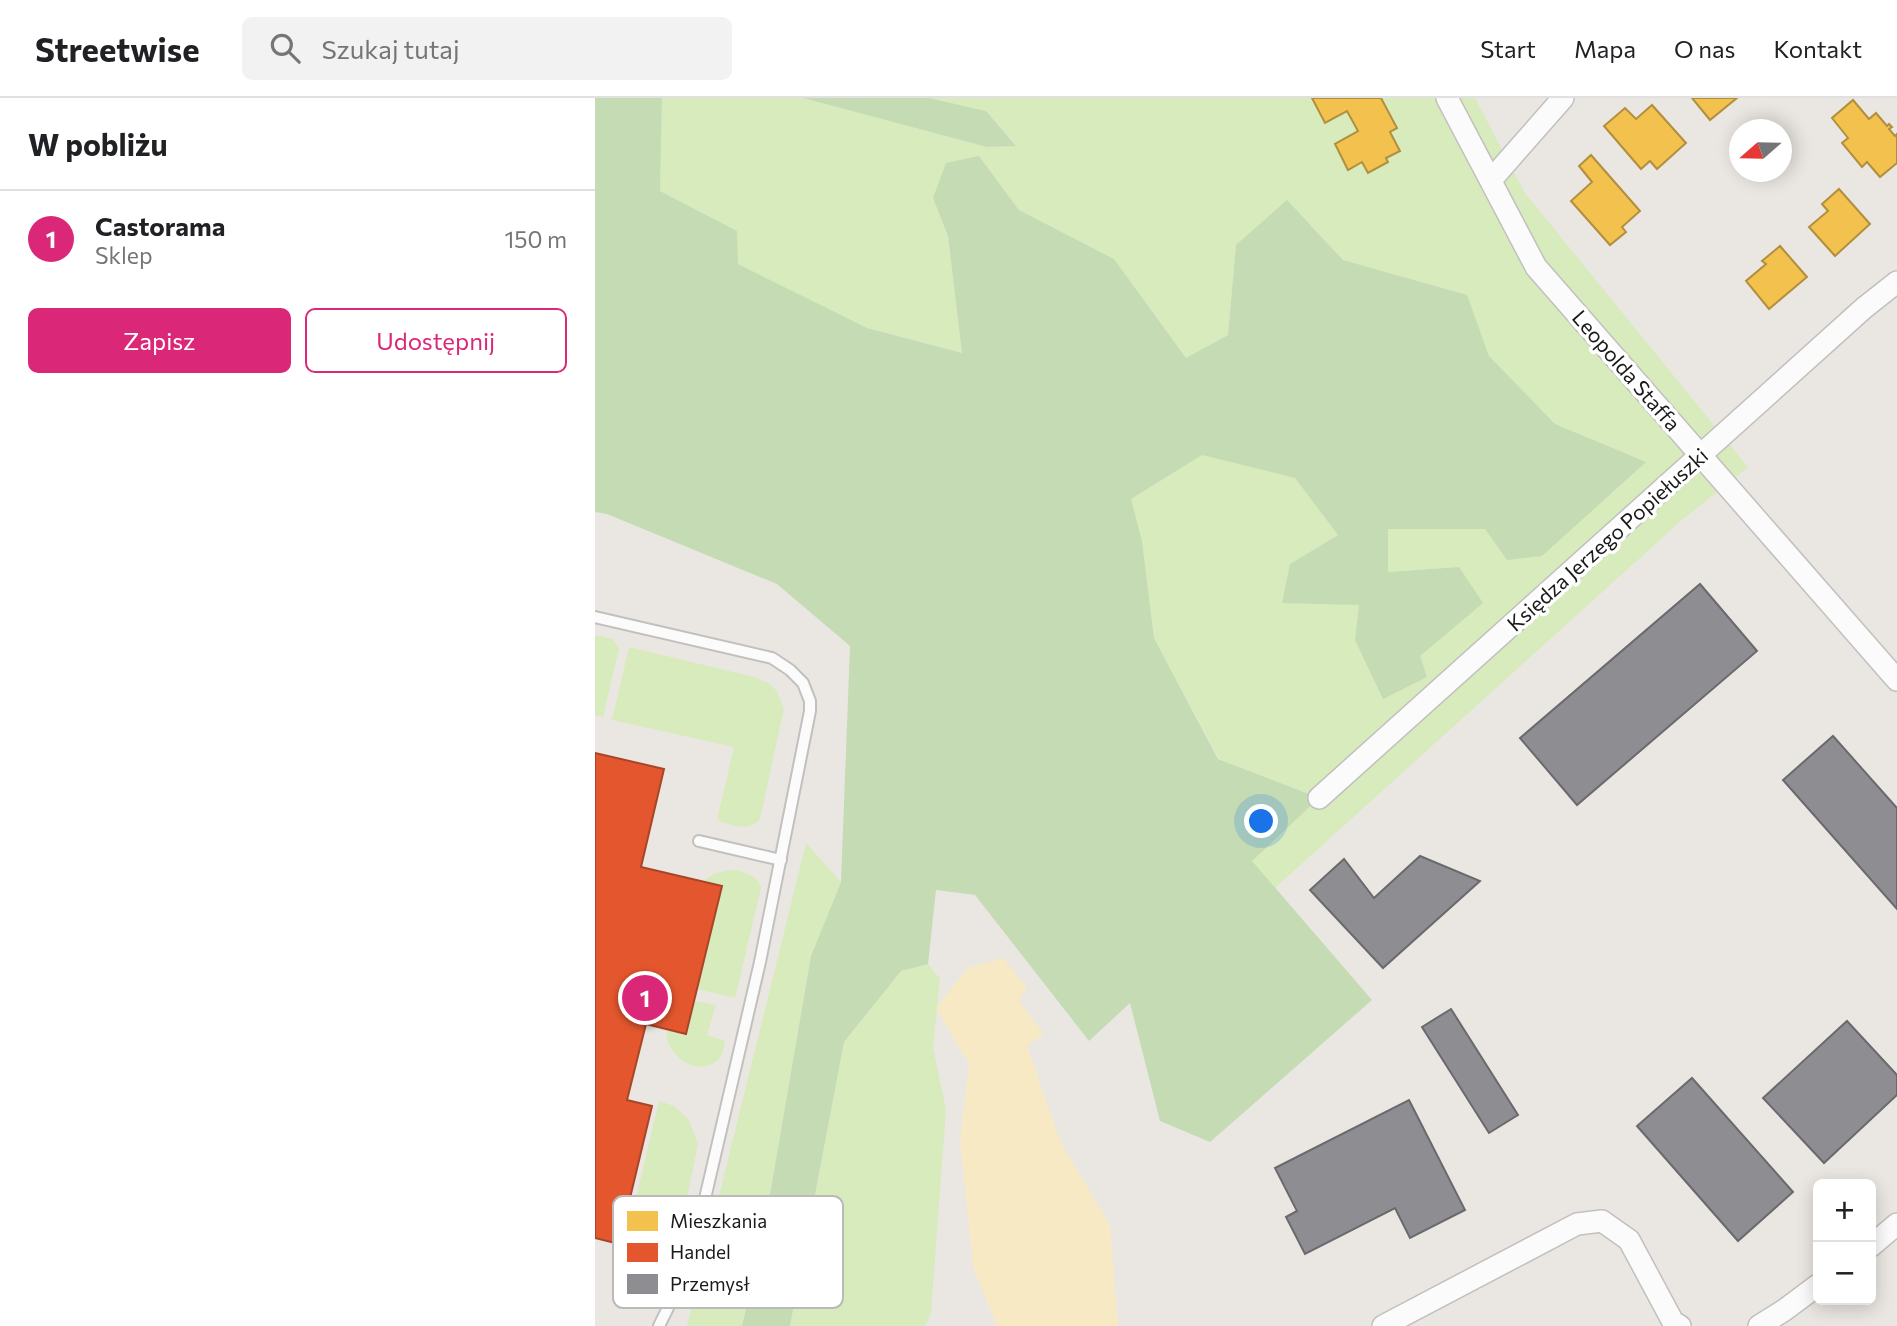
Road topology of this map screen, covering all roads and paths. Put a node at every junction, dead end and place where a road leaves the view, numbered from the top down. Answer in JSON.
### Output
{"nodes":[{"id":1,"x":1447,"y":98,"type":"edge"},
{"id":2,"x":1563,"y":98,"type":"edge"},
{"id":3,"x":1490,"y":180,"type":"junction"},
{"id":4,"x":1897,"y":282,"type":"edge"},
{"id":5,"x":1701,"y":454,"type":"junction"},
{"id":6,"x":595,"y":617,"type":"edge"},
{"id":7,"x":1897,"y":680,"type":"edge"},
{"id":8,"x":1319,"y":798,"type":"dead end"},
{"id":9,"x":699,"y":841,"type":"dead end"},
{"id":10,"x":781,"y":860,"type":"junction"},
{"id":11,"x":706,"y":1196,"type":"edge"},
{"id":12,"x":1897,"y":1224,"type":"edge"},
{"id":13,"x":1876,"y":1242,"type":"edge"},
{"id":14,"x":1813,"y":1289,"type":"edge"},
{"id":15,"x":668,"y":1308,"type":"edge"},
{"id":16,"x":659,"y":1326,"type":"edge"},
{"id":17,"x":1383,"y":1326,"type":"edge"},
{"id":18,"x":1680,"y":1326,"type":"edge"},
{"id":19,"x":1759,"y":1326,"type":"edge"}],
"edges":[{"from":1,"to":3,"type":"street","name":"Leopolda Staffa"},
{"from":2,"to":3,"type":"street"},
{"from":3,"to":5,"type":"street","name":"Leopolda Staffa"},
{"from":4,"to":5,"type":"street","name":"Księdza Jerzego Popiełuszki"},
{"from":5,"to":7,"type":"street","name":"Leopolda Staffa"},
{"from":5,"to":8,"type":"street","name":"Księdza Jerzego Popiełuszki"},
{"from":6,"to":10,"type":"lane"},
{"from":9,"to":10,"type":"lane"},
{"from":10,"to":11,"type":"lane"},
{"from":12,"to":13,"type":"street"},
{"from":14,"to":19,"type":"street"},
{"from":15,"to":16,"type":"lane"},
{"from":17,"to":18,"type":"street"}]}
